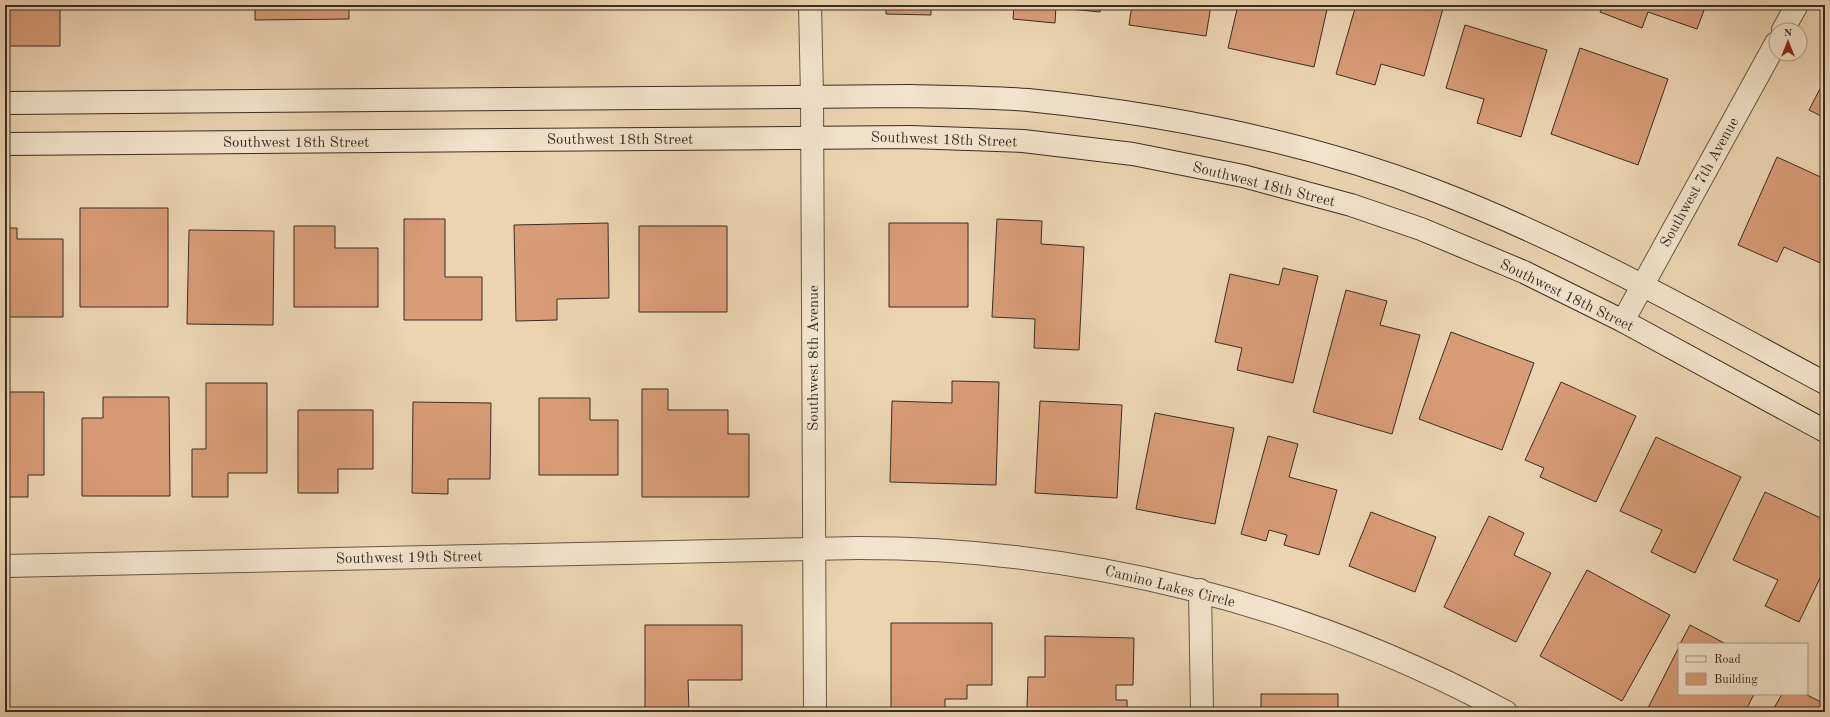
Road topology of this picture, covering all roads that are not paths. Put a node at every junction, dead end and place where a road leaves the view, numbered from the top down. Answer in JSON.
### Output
{"nodes":[{"id":1,"x":810,"y":5,"type":"edge"},
{"id":2,"x":1797,"y":5,"type":"edge"},
{"id":3,"x":1787,"y":22,"type":"edge"},
{"id":4,"x":1768,"y":57,"type":"edge"},
{"id":5,"x":812,"y":96,"type":"junction"},
{"id":6,"x":5,"y":103,"type":"edge"},
{"id":7,"x":812,"y":138,"type":"junction"},
{"id":8,"x":5,"y":144,"type":"edge"},
{"id":9,"x":1642,"y":285,"type":"junction"},
{"id":10,"x":1623,"y":321,"type":"junction"},
{"id":11,"x":1825,"y":384,"type":"edge"},
{"id":12,"x":1825,"y":431,"type":"edge"},
{"id":13,"x":814,"y":549,"type":"junction"},
{"id":14,"x":5,"y":566,"type":"edge"},
{"id":15,"x":1200,"y":590,"type":"junction"},
{"id":16,"x":815,"y":712,"type":"edge"},
{"id":17,"x":1202,"y":712,"type":"edge"},
{"id":18,"x":1506,"y":712,"type":"edge"}],
"edges":[{"from":1,"to":5,"type":"main road","name":"Southwest 8th Avenue"},
{"from":2,"to":3,"type":"main road"},
{"from":4,"to":9,"type":"main road","name":"Southwest 7th Avenue"},
{"from":5,"to":6,"type":"main road"},
{"from":5,"to":7,"type":"main road","name":"Southwest 8th Avenue"},
{"from":5,"to":9,"type":"main road"},
{"from":7,"to":8,"type":"main road","name":"Southwest 18th Street"},
{"from":7,"to":10,"type":"main road","name":"Southwest 18th Street"},
{"from":7,"to":13,"type":"main road","name":"Southwest 8th Avenue"},
{"from":9,"to":10,"type":"main road","name":"Southwest 7th Avenue"},
{"from":9,"to":11,"type":"main road"},
{"from":10,"to":12,"type":"main road","name":"Southwest 18th Street"},
{"from":13,"to":14,"type":"main road","name":"Southwest 19th Street"},
{"from":13,"to":15,"type":"main road","name":"Camino Lakes Circle"},
{"from":13,"to":16,"type":"main road","name":"Southwest 8th Avenue"},
{"from":15,"to":17,"type":"main road"},
{"from":15,"to":18,"type":"main road","name":"Camino Lakes Circle"}]}
